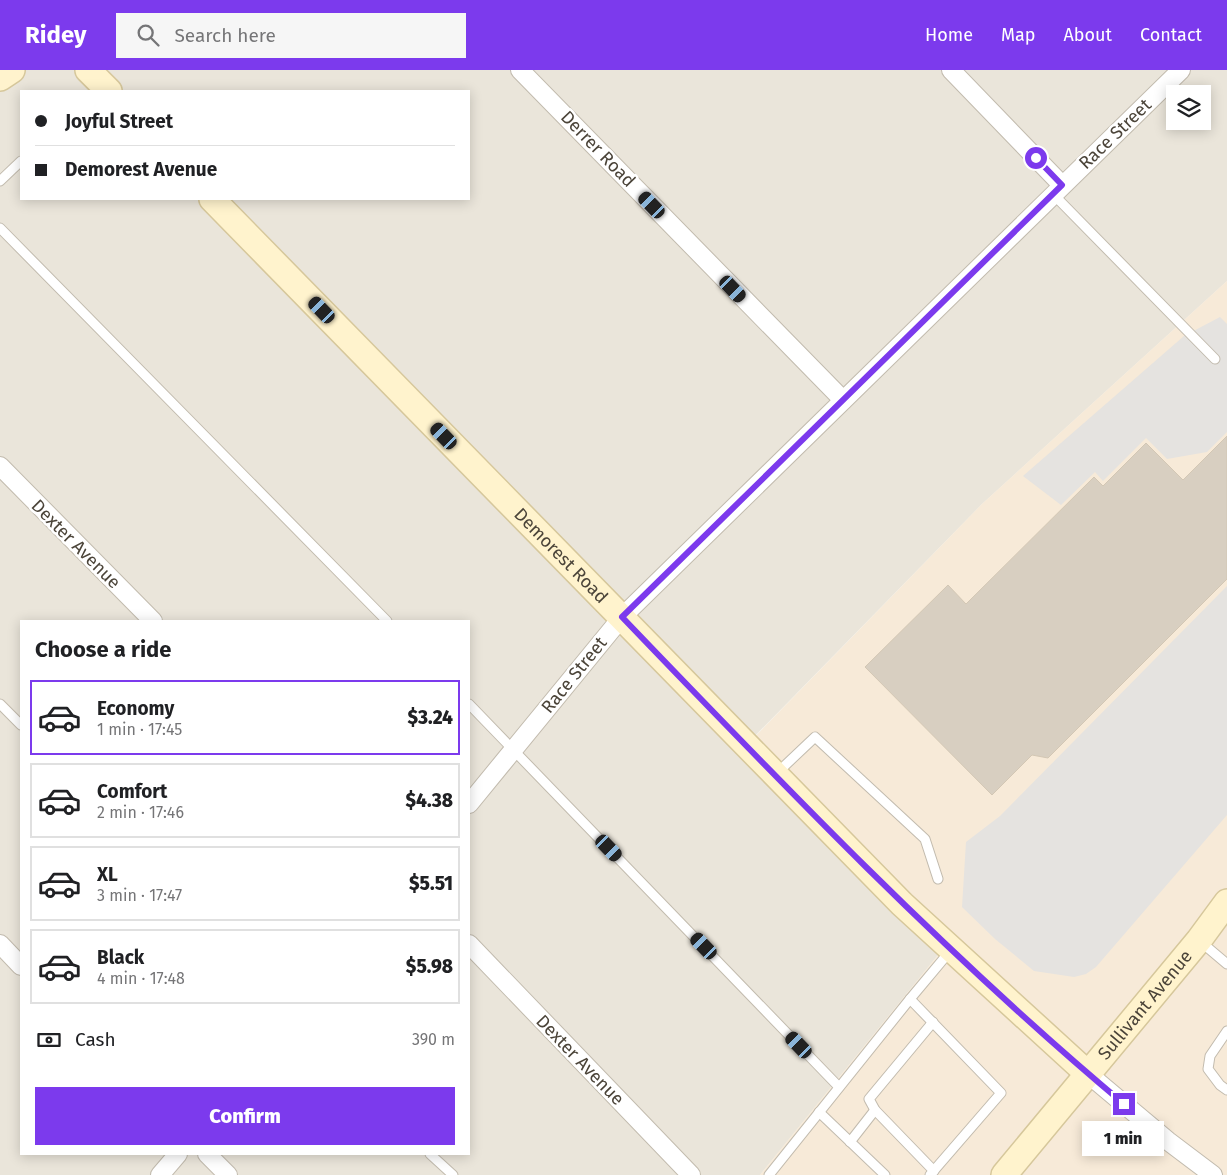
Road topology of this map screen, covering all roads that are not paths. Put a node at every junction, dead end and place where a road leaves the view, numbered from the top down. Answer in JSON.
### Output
{"nodes":[{"id":1,"x":12,"y":70,"type":"edge"},
{"id":2,"x":520,"y":70,"type":"edge"},
{"id":3,"x":951,"y":70,"type":"edge"},
{"id":4,"x":1181,"y":70,"type":"edge"},
{"id":5,"x":0,"y":78,"type":"edge"},
{"id":6,"x":20,"y":162,"type":"edge"},
{"id":7,"x":0,"y":181,"type":"edge"},
{"id":8,"x":1058,"y":190,"type":"junction"},
{"id":9,"x":213,"y":200,"type":"edge"},
{"id":10,"x":0,"y":228,"type":"edge"},
{"id":11,"x":1215,"y":359,"type":"dead end"},
{"id":12,"x":843,"y":400,"type":"junction"},
{"id":13,"x":0,"y":466,"type":"edge"},
{"id":14,"x":622,"y":617,"type":"junction"},
{"id":15,"x":152,"y":620,"type":"edge"},
{"id":16,"x":386,"y":620,"type":"edge"},
{"id":17,"x":0,"y":704,"type":"edge"},
{"id":18,"x":470,"y":705,"type":"edge"},
{"id":19,"x":20,"y":723,"type":"edge"},
{"id":20,"x":514,"y":750,"type":"junction"},
{"id":21,"x":775,"y":775,"type":"junction"},
{"id":22,"x":470,"y":803,"type":"edge"},
{"id":23,"x":938,"y":879,"type":"dead end"},
{"id":24,"x":1227,"y":902,"type":"edge"},
{"id":25,"x":1198,"y":940,"type":"junction"},
{"id":26,"x":0,"y":944,"type":"edge"},
{"id":27,"x":470,"y":945,"type":"edge"},
{"id":28,"x":952,"y":950,"type":"junction"},
{"id":29,"x":1227,"y":964,"type":"edge"},
{"id":30,"x":20,"y":965,"type":"edge"},
{"id":31,"x":910,"y":999,"type":"junction"},
{"id":32,"x":933,"y":1022,"type":"junction"},
{"id":33,"x":1227,"y":1030,"type":"edge"},
{"id":34,"x":1087,"y":1073,"type":"junction"},
{"id":35,"x":839,"y":1087,"type":"junction"},
{"id":36,"x":1227,"y":1090,"type":"edge"},
{"id":37,"x":875,"y":1110,"type":"junction"},
{"id":38,"x":820,"y":1112,"type":"junction"},
{"id":39,"x":850,"y":1142,"type":"junction"},
{"id":40,"x":177,"y":1155,"type":"edge"},
{"id":41,"x":208,"y":1155,"type":"edge"},
{"id":42,"x":431,"y":1155,"type":"edge"},
{"id":43,"x":932,"y":1173,"type":"edge"},
{"id":44,"x":160,"y":1175,"type":"edge"},
{"id":45,"x":228,"y":1175,"type":"edge"},
{"id":46,"x":453,"y":1175,"type":"edge"},
{"id":47,"x":691,"y":1175,"type":"edge"},
{"id":48,"x":769,"y":1175,"type":"edge"},
{"id":49,"x":885,"y":1175,"type":"edge"},
{"id":50,"x":1004,"y":1175,"type":"edge"},
{"id":51,"x":1213,"y":1175,"type":"edge"}],
"edges":[{"from":1,"to":5,"type":"street"},
{"from":2,"to":12,"type":"street","name":"Derrer Road"},
{"from":3,"to":8,"type":"street"},
{"from":4,"to":8,"type":"street","name":"Race Street"},
{"from":6,"to":7,"type":"lane"},
{"from":8,"to":11,"type":"lane"},
{"from":8,"to":12,"type":"street","name":"Race Street"},
{"from":9,"to":14,"type":"street","name":"Demorest Road"},
{"from":10,"to":16,"type":"lane"},
{"from":12,"to":14,"type":"street","name":"Race Street"},
{"from":13,"to":15,"type":"street","name":"Dexter Avenue"},
{"from":14,"to":20,"type":"street","name":"Race Street"},
{"from":14,"to":21,"type":"street","name":"Demorest Road"},
{"from":17,"to":19,"type":"lane"},
{"from":18,"to":20,"type":"lane"},
{"from":20,"to":22,"type":"street","name":"Race Street"},
{"from":20,"to":35,"type":"lane"},
{"from":21,"to":23,"type":"lane"},
{"from":21,"to":28,"type":"street","name":"Demorest Road"},
{"from":24,"to":25,"type":"street","name":"Sullivant Avenue"},
{"from":25,"to":29,"type":"lane"},
{"from":25,"to":34,"type":"street","name":"Sullivant Avenue"},
{"from":26,"to":30,"type":"street"},
{"from":27,"to":47,"type":"street","name":"Dexter Avenue"},
{"from":28,"to":31,"type":"lane"},
{"from":28,"to":34,"type":"street","name":"Demorest Road"},
{"from":31,"to":32,"type":"lane"},
{"from":31,"to":35,"type":"lane"},
{"from":32,"to":37,"type":"lane"},
{"from":32,"to":43,"type":"lane"},
{"from":33,"to":36,"type":"lane"},
{"from":34,"to":50,"type":"street","name":"Sullivant Avenue"},
{"from":34,"to":51,"type":"street"},
{"from":35,"to":38,"type":"lane"},
{"from":37,"to":39,"type":"lane"},
{"from":37,"to":43,"type":"lane"},
{"from":38,"to":39,"type":"lane"},
{"from":38,"to":48,"type":"lane"},
{"from":39,"to":49,"type":"lane"},
{"from":40,"to":44,"type":"street"},
{"from":41,"to":45,"type":"street"},
{"from":42,"to":46,"type":"lane"}]}
